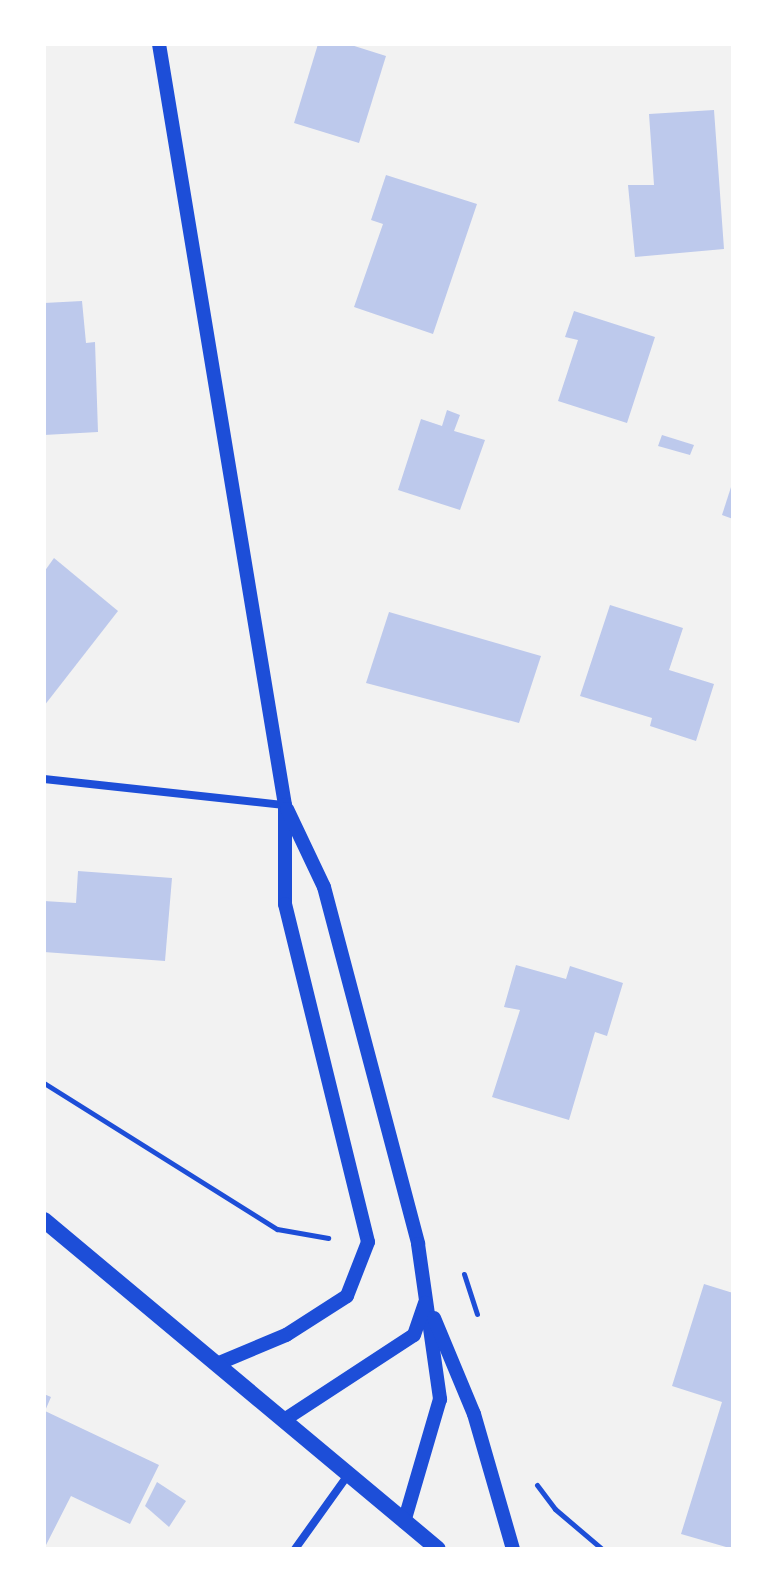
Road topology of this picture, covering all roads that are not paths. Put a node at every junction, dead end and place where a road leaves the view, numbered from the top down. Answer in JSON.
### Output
{"nodes":[{"id":1,"x":159,"y":44,"type":"edge"},
{"id":2,"x":44,"y":779,"type":"edge"},
{"id":3,"x":285,"y":805,"type":"junction"},
{"id":4,"x":44,"y":1220,"type":"edge"},
{"id":5,"x":427,"y":1299,"type":"junction"},
{"id":6,"x":217,"y":1364,"type":"junction"},
{"id":7,"x":284,"y":1420,"type":"junction"},
{"id":8,"x":348,"y":1475,"type":"junction"},
{"id":9,"x":404,"y":1522,"type":"junction"},
{"id":10,"x":295,"y":1549,"type":"edge"},
{"id":11,"x":438,"y":1549,"type":"edge"},
{"id":12,"x":513,"y":1549,"type":"edge"}],
"edges":[{"from":1,"to":3,"type":"street"},
{"from":2,"to":3,"type":"street"},
{"from":3,"to":5,"type":"street"},
{"from":3,"to":6,"type":"street"},
{"from":4,"to":6,"type":"main road"},
{"from":5,"to":7,"type":"street"},
{"from":5,"to":9,"type":"street"},
{"from":5,"to":12,"type":"street"},
{"from":6,"to":7,"type":"main road"},
{"from":7,"to":8,"type":"main road"},
{"from":8,"to":9,"type":"main road"},
{"from":8,"to":10,"type":"street"},
{"from":9,"to":11,"type":"main road"}]}
